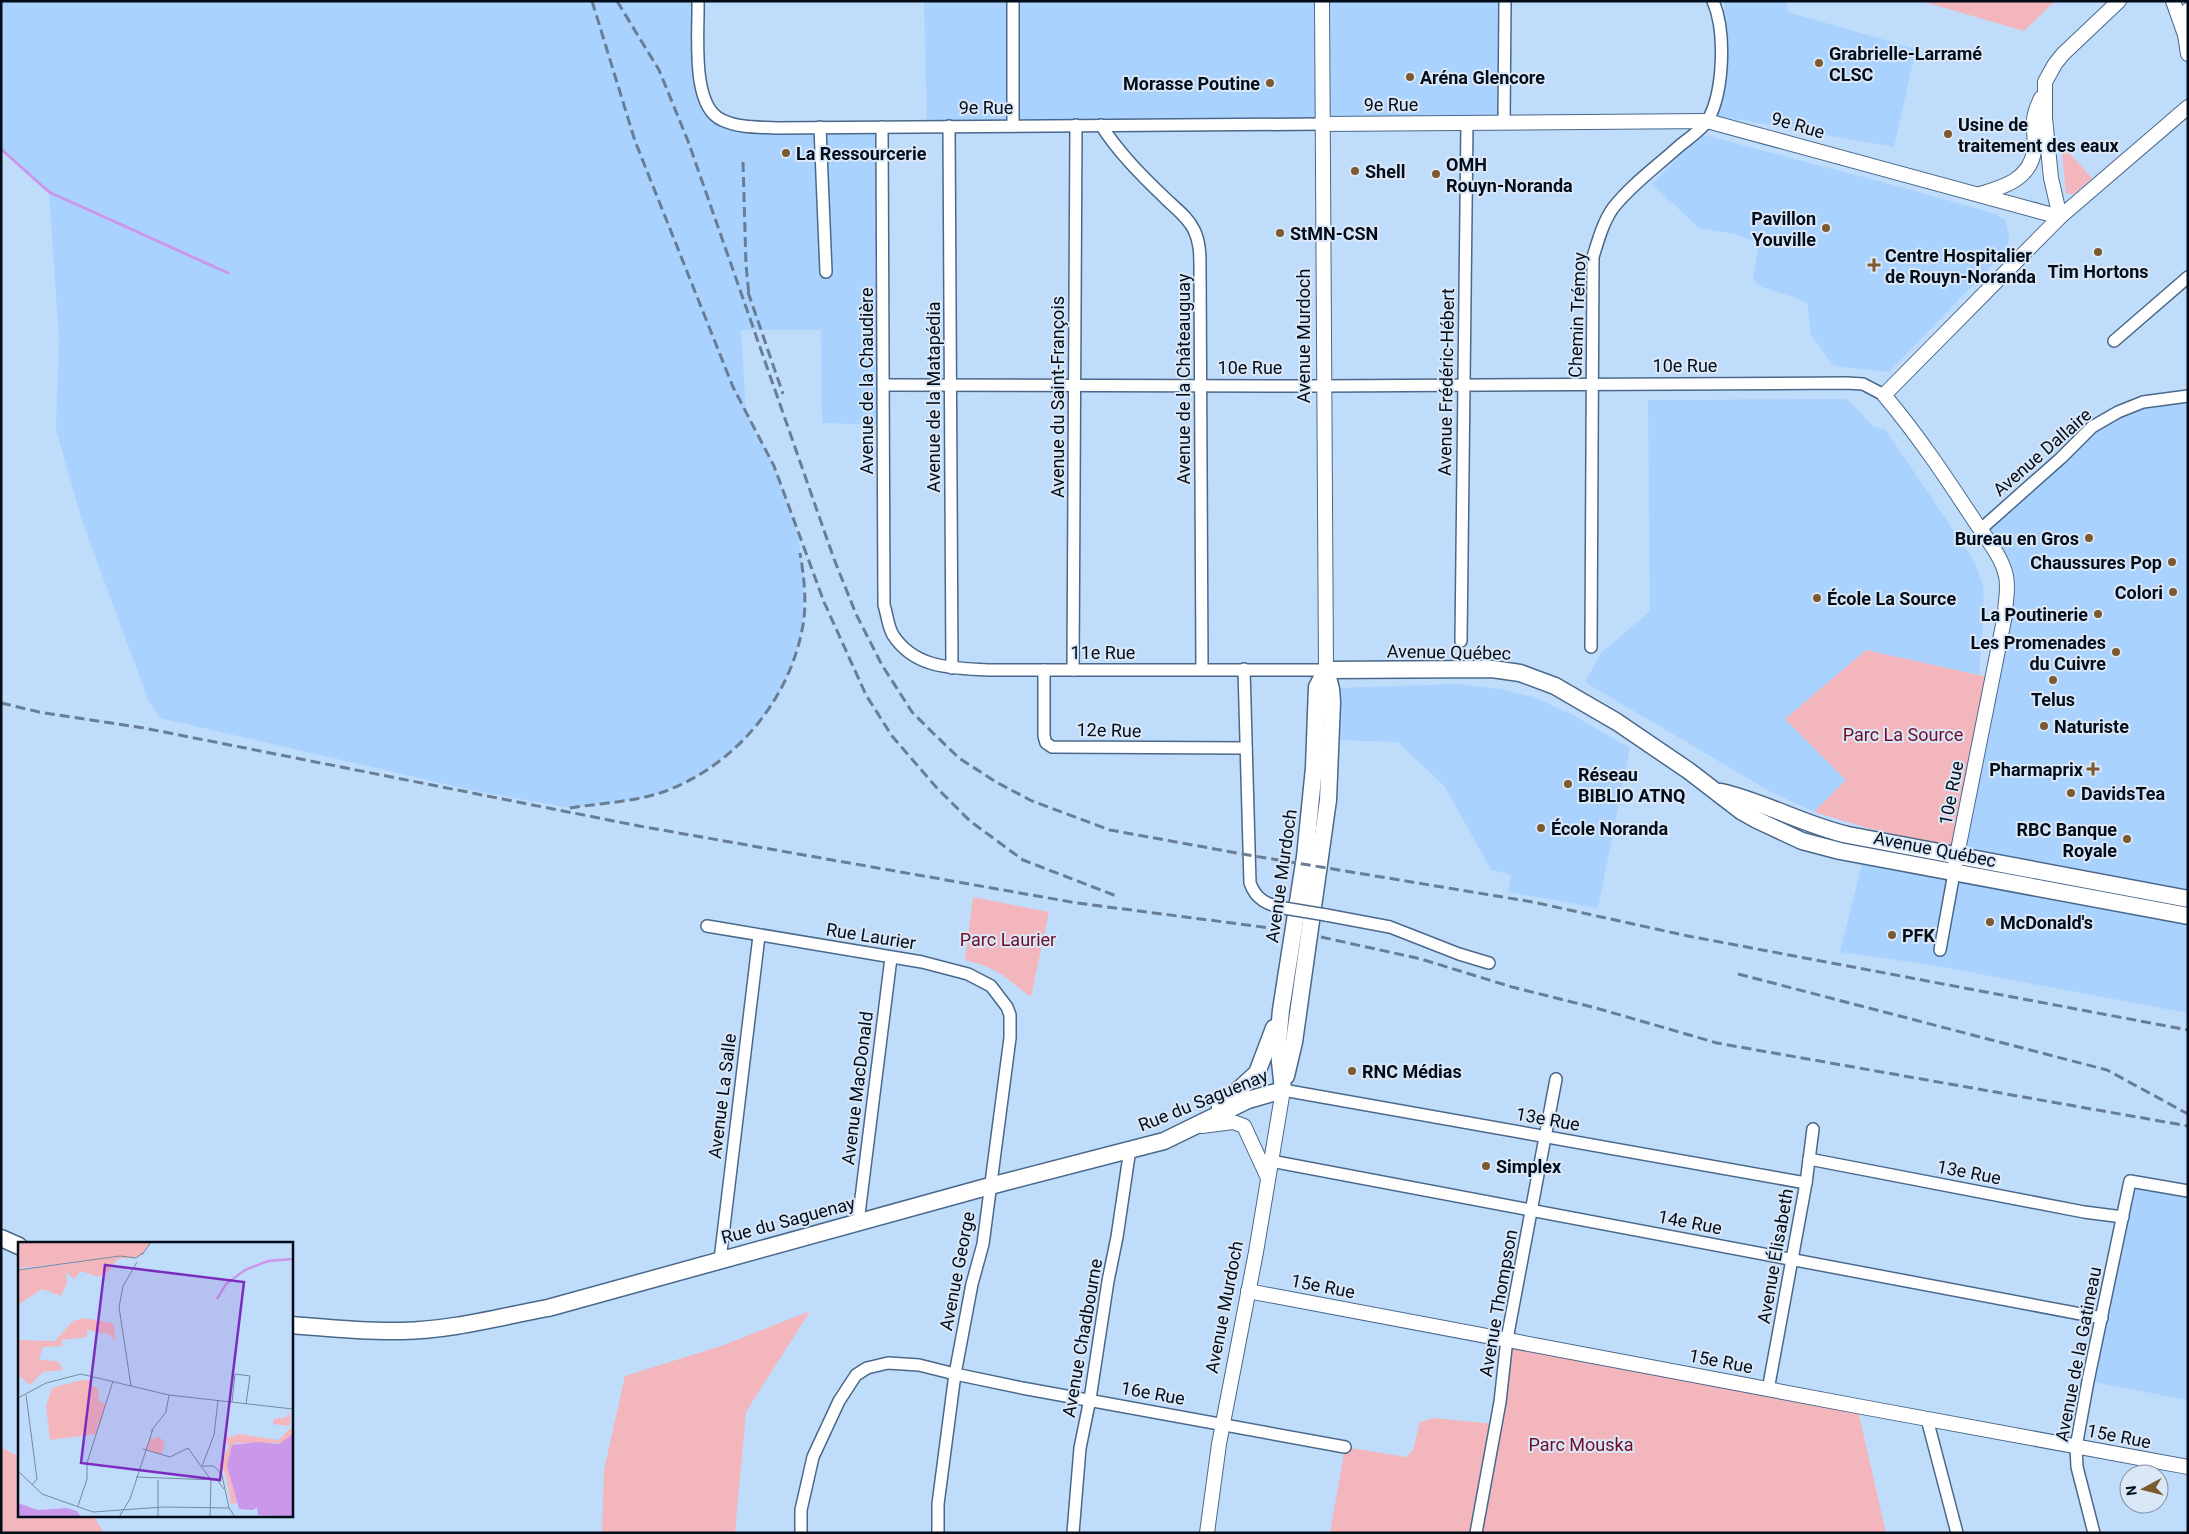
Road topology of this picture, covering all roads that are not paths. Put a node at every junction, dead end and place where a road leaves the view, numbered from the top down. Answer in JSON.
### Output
{"nodes":[{"id":1,"x":698,"y":1,"type":"edge"},
{"id":2,"x":1012,"y":1,"type":"edge"},
{"id":3,"x":1322,"y":1,"type":"edge"},
{"id":4,"x":1505,"y":1,"type":"edge"},
{"id":5,"x":1713,"y":1,"type":"edge"},
{"id":6,"x":2119,"y":1,"type":"edge"},
{"id":7,"x":2173,"y":1,"type":"edge"},
{"id":8,"x":2188,"y":10,"type":"edge"},
{"id":9,"x":2185,"y":35,"type":"junction"},
{"id":10,"x":2188,"y":54,"type":"edge"},
{"id":11,"x":2044,"y":90,"type":"junction"},
{"id":12,"x":2188,"y":107,"type":"edge"},
{"id":13,"x":1707,"y":121,"type":"junction"},
{"id":14,"x":1504,"y":122,"type":"junction"},
{"id":15,"x":1467,"y":123,"type":"junction"},
{"id":16,"x":1322,"y":124,"type":"junction"},
{"id":17,"x":1076,"y":125,"type":"junction"},
{"id":18,"x":1101,"y":125,"type":"junction"},
{"id":19,"x":949,"y":126,"type":"junction"},
{"id":20,"x":1013,"y":126,"type":"junction"},
{"id":21,"x":820,"y":127,"type":"junction"},
{"id":22,"x":882,"y":127,"type":"junction"},
{"id":23,"x":1979,"y":195,"type":"junction"},
{"id":24,"x":2060,"y":217,"type":"junction"},
{"id":25,"x":826,"y":272,"type":"dead end"},
{"id":26,"x":2188,"y":277,"type":"edge"},
{"id":27,"x":2114,"y":341,"type":"dead end"},
{"id":28,"x":1592,"y":384,"type":"junction"},
{"id":29,"x":884,"y":385,"type":"junction"},
{"id":30,"x":1464,"y":385,"type":"junction"},
{"id":31,"x":950,"y":386,"type":"junction"},
{"id":32,"x":1075,"y":386,"type":"junction"},
{"id":33,"x":1201,"y":386,"type":"junction"},
{"id":34,"x":1323,"y":386,"type":"junction"},
{"id":35,"x":1884,"y":395,"type":"junction"},
{"id":36,"x":2188,"y":396,"type":"edge"},
{"id":37,"x":1980,"y":529,"type":"junction"},
{"id":38,"x":892,"y":633,"type":"joint"},
{"id":39,"x":1461,"y":641,"type":"dead end"},
{"id":40,"x":1591,"y":647,"type":"dead end"},
{"id":41,"x":952,"y":668,"type":"junction"},
{"id":42,"x":1202,"y":669,"type":"junction"},
{"id":43,"x":1244,"y":669,"type":"junction"},
{"id":44,"x":1044,"y":670,"type":"junction"},
{"id":45,"x":1074,"y":670,"type":"junction"},
{"id":46,"x":1326,"y":670,"type":"junction"},
{"id":47,"x":1246,"y":748,"type":"junction"},
{"id":48,"x":1718,"y":791,"type":"junction"},
{"id":49,"x":1957,"y":856,"type":"junction"},
{"id":50,"x":1954,"y":873,"type":"junction"},
{"id":51,"x":2188,"y":899,"type":"edge"},
{"id":52,"x":2188,"y":916,"type":"edge"},
{"id":53,"x":707,"y":926,"type":"dead end"},
{"id":54,"x":759,"y":936,"type":"junction"},
{"id":55,"x":1940,"y":950,"type":"dead end"},
{"id":56,"x":892,"y":958,"type":"junction"},
{"id":57,"x":1489,"y":963,"type":"dead end"},
{"id":58,"x":1283,"y":997,"type":"junction"},
{"id":59,"x":1010,"y":1015,"type":"joint"},
{"id":60,"x":1556,"y":1079,"type":"dead end"},
{"id":61,"x":1283,"y":1090,"type":"junction"},
{"id":62,"x":1813,"y":1129,"type":"dead end"},
{"id":63,"x":1186,"y":1130,"type":"junction"},
{"id":64,"x":1545,"y":1136,"type":"junction"},
{"id":65,"x":1130,"y":1149,"type":"junction"},
{"id":66,"x":1809,"y":1159,"type":"junction"},
{"id":67,"x":1271,"y":1161,"type":"junction"},
{"id":68,"x":1268,"y":1178,"type":"junction"},
{"id":69,"x":1806,"y":1183,"type":"junction"},
{"id":70,"x":990,"y":1186,"type":"junction"},
{"id":71,"x":2188,"y":1191,"type":"edge"},
{"id":72,"x":1532,"y":1210,"type":"junction"},
{"id":73,"x":2123,"y":1217,"type":"junction"},
{"id":74,"x":858,"y":1222,"type":"junction"},
{"id":75,"x":1,"y":1238,"type":"edge"},
{"id":76,"x":18,"y":1246,"type":"edge"},
{"id":77,"x":1792,"y":1259,"type":"junction"},
{"id":78,"x":720,"y":1260,"type":"junction"},
{"id":79,"x":1248,"y":1290,"type":"junction"},
{"id":80,"x":2102,"y":1318,"type":"junction"},
{"id":81,"x":292,"y":1325,"type":"edge"},
{"id":82,"x":1507,"y":1339,"type":"junction"},
{"id":83,"x":955,"y":1374,"type":"junction"},
{"id":84,"x":1768,"y":1390,"type":"junction"},
{"id":85,"x":1090,"y":1399,"type":"junction"},
{"id":86,"x":1927,"y":1419,"type":"junction"},
{"id":87,"x":1223,"y":1424,"type":"junction"},
{"id":88,"x":1345,"y":1447,"type":"dead end"},
{"id":89,"x":2076,"y":1447,"type":"junction"},
{"id":90,"x":2188,"y":1466,"type":"edge"},
{"id":91,"x":801,"y":1533,"type":"edge"},
{"id":92,"x":938,"y":1533,"type":"edge"},
{"id":93,"x":1073,"y":1533,"type":"edge"},
{"id":94,"x":1207,"y":1533,"type":"edge"},
{"id":95,"x":1476,"y":1533,"type":"edge"},
{"id":96,"x":1956,"y":1533,"type":"edge"},
{"id":97,"x":2094,"y":1533,"type":"edge"}],
"edges":[{"from":1,"to":21,"type":"street","name":"9e Rue"},
{"from":2,"to":20,"type":"street"},
{"from":3,"to":16,"type":"street","name":"Avenue Murdoch"},
{"from":4,"to":14,"type":"street"},
{"from":5,"to":13,"type":"street","name":"Chemin Trémoy"},
{"from":6,"to":11,"type":"street"},
{"from":7,"to":9,"type":"street"},
{"from":8,"to":9,"type":"street"},
{"from":9,"to":10,"type":"street"},
{"from":11,"to":23,"type":"street"},
{"from":11,"to":24,"type":"street"},
{"from":12,"to":24,"type":"street"},
{"from":13,"to":14,"type":"street","name":"9e Rue"},
{"from":13,"to":23,"type":"street","name":"9e Rue"},
{"from":13,"to":28,"type":"street","name":"Chemin Trémoy"},
{"from":14,"to":15,"type":"street","name":"9e Rue"},
{"from":15,"to":16,"type":"street","name":"9e Rue"},
{"from":15,"to":30,"type":"street","name":"Avenue Frédéric-Hébert"},
{"from":16,"to":18,"type":"street","name":"9e Rue"},
{"from":16,"to":34,"type":"street","name":"Avenue Murdoch"},
{"from":17,"to":18,"type":"street","name":"9e Rue"},
{"from":17,"to":20,"type":"street","name":"9e Rue"},
{"from":17,"to":32,"type":"street","name":"Avenue du Saint-François"},
{"from":18,"to":33,"type":"street","name":"Avenue de la Châteauguay"},
{"from":19,"to":20,"type":"street","name":"9e Rue"},
{"from":19,"to":22,"type":"street","name":"9e Rue"},
{"from":19,"to":31,"type":"street","name":"Avenue de la Matapédia"},
{"from":21,"to":22,"type":"street","name":"9e Rue"},
{"from":21,"to":25,"type":"street"},
{"from":22,"to":29,"type":"street","name":"Avenue de la Chaudière"},
{"from":23,"to":24,"type":"street","name":"9e Rue"},
{"from":24,"to":35,"type":"street"},
{"from":26,"to":27,"type":"street"},
{"from":28,"to":30,"type":"street","name":"10e Rue"},
{"from":28,"to":35,"type":"street","name":"10e Rue"},
{"from":28,"to":40,"type":"street","name":"Chemin Trémoy"},
{"from":29,"to":31,"type":"street","name":"10e Rue"},
{"from":29,"to":38,"type":"street","name":"Avenue de la Chaudière"},
{"from":30,"to":34,"type":"street","name":"10e Rue"},
{"from":30,"to":39,"type":"street","name":"Avenue Frédéric-Hébert"},
{"from":31,"to":32,"type":"street","name":"10e Rue"},
{"from":31,"to":41,"type":"street","name":"Avenue de la Matapédia"},
{"from":32,"to":33,"type":"street","name":"10e Rue"},
{"from":32,"to":45,"type":"street","name":"Avenue du Saint-François"},
{"from":33,"to":34,"type":"street","name":"10e Rue"},
{"from":33,"to":42,"type":"street","name":"Avenue de la Châteauguay"},
{"from":34,"to":46,"type":"street","name":"Avenue Murdoch"},
{"from":35,"to":37,"type":"street","name":"10e Rue"},
{"from":36,"to":37,"type":"street","name":"Avenue Dallaire"},
{"from":37,"to":49,"type":"street","name":"10e Rue"},
{"from":38,"to":41,"type":"street","name":"11e Rue"},
{"from":41,"to":44,"type":"street","name":"11e Rue"},
{"from":42,"to":43,"type":"street","name":"11e Rue"},
{"from":42,"to":45,"type":"street","name":"11e Rue"},
{"from":43,"to":46,"type":"street","name":"11e Rue"},
{"from":43,"to":47,"type":"street"},
{"from":44,"to":45,"type":"street","name":"11e Rue"},
{"from":44,"to":47,"type":"street","name":"12e Rue"},
{"from":46,"to":48,"type":"main road","name":"Avenue Québec"},
{"from":46,"to":58,"type":"main road","name":"Avenue Murdoch"},
{"from":46,"to":61,"type":"main road","name":"Avenue Murdoch"},
{"from":47,"to":57,"type":"street","bridge":true},
{"from":48,"to":49,"type":"main road","name":"Avenue Québec"},
{"from":48,"to":50,"type":"main road","name":"Avenue Québec"},
{"from":49,"to":50,"type":"street","name":"10e Rue"},
{"from":49,"to":51,"type":"main road","name":"Avenue Québec"},
{"from":50,"to":52,"type":"main road","name":"Avenue Québec"},
{"from":50,"to":55,"type":"street","name":"10e Rue"},
{"from":53,"to":54,"type":"street","name":"Rue Laurier"},
{"from":54,"to":56,"type":"street","name":"Rue Laurier"},
{"from":54,"to":78,"type":"street","name":"Avenue La Salle"},
{"from":56,"to":59,"type":"street","name":"Rue Laurier"},
{"from":56,"to":74,"type":"street","name":"Avenue MacDonald"},
{"from":58,"to":61,"type":"main road","name":"Avenue Murdoch"},
{"from":58,"to":63,"type":"main road"},
{"from":59,"to":70,"type":"street","name":"Avenue George"},
{"from":60,"to":64,"type":"street","name":"Avenue Thompson"},
{"from":61,"to":63,"type":"main road","name":"Rue du Saguenay"},
{"from":61,"to":64,"type":"street","name":"13e Rue"},
{"from":61,"to":67,"type":"street","name":"Avenue Murdoch"},
{"from":62,"to":66,"type":"street","name":"Avenue Élisabeth"},
{"from":63,"to":65,"type":"main road","name":"Rue du Saguenay"},
{"from":63,"to":68,"type":"street"},
{"from":64,"to":69,"type":"street","name":"13e Rue"},
{"from":64,"to":72,"type":"street","name":"Avenue Thompson"},
{"from":65,"to":70,"type":"main road","name":"Rue du Saguenay"},
{"from":65,"to":85,"type":"street","name":"Avenue Chadbourne"},
{"from":66,"to":69,"type":"street","name":"Avenue Élisabeth"},
{"from":66,"to":73,"type":"street","name":"13e Rue"},
{"from":67,"to":68,"type":"street","name":"Avenue Murdoch"},
{"from":67,"to":72,"type":"street","name":"14e Rue"},
{"from":68,"to":79,"type":"street","name":"Avenue Murdoch"},
{"from":69,"to":77,"type":"street","name":"Avenue Élisabeth"},
{"from":70,"to":74,"type":"main road","name":"Rue du Saguenay"},
{"from":70,"to":83,"type":"street","name":"Avenue George"},
{"from":71,"to":73,"type":"street","name":"Avenue de la Gatineau"},
{"from":72,"to":77,"type":"street","name":"14e Rue"},
{"from":72,"to":82,"type":"street","name":"Avenue Thompson"},
{"from":73,"to":80,"type":"street","name":"Avenue de la Gatineau"},
{"from":74,"to":78,"type":"main road","name":"Rue du Saguenay"},
{"from":75,"to":76,"type":"main road"},
{"from":77,"to":80,"type":"street","name":"14e Rue"},
{"from":77,"to":84,"type":"street","name":"Avenue Élisabeth"},
{"from":78,"to":81,"type":"main road","name":"Rue du Saguenay"},
{"from":79,"to":82,"type":"street","name":"15e Rue"},
{"from":79,"to":87,"type":"street","name":"Avenue Murdoch"},
{"from":80,"to":89,"type":"street","name":"Avenue de la Gatineau"},
{"from":82,"to":84,"type":"street","name":"15e Rue"},
{"from":82,"to":95,"type":"street","name":"Avenue Thompson"},
{"from":83,"to":85,"type":"street","name":"16e Rue"},
{"from":83,"to":91,"type":"street","name":"16e Rue"},
{"from":83,"to":92,"type":"street","name":"Avenue George"},
{"from":84,"to":86,"type":"street","name":"15e Rue"},
{"from":85,"to":87,"type":"street","name":"16e Rue"},
{"from":85,"to":93,"type":"street","name":"Avenue Chadbourne"},
{"from":86,"to":89,"type":"street","name":"15e Rue"},
{"from":86,"to":96,"type":"street"},
{"from":87,"to":88,"type":"street","name":"16e Rue"},
{"from":87,"to":94,"type":"street","name":"Avenue Murdoch"},
{"from":89,"to":90,"type":"street","name":"15e Rue"},
{"from":89,"to":97,"type":"street","name":"Avenue de la Gatineau"}]}
